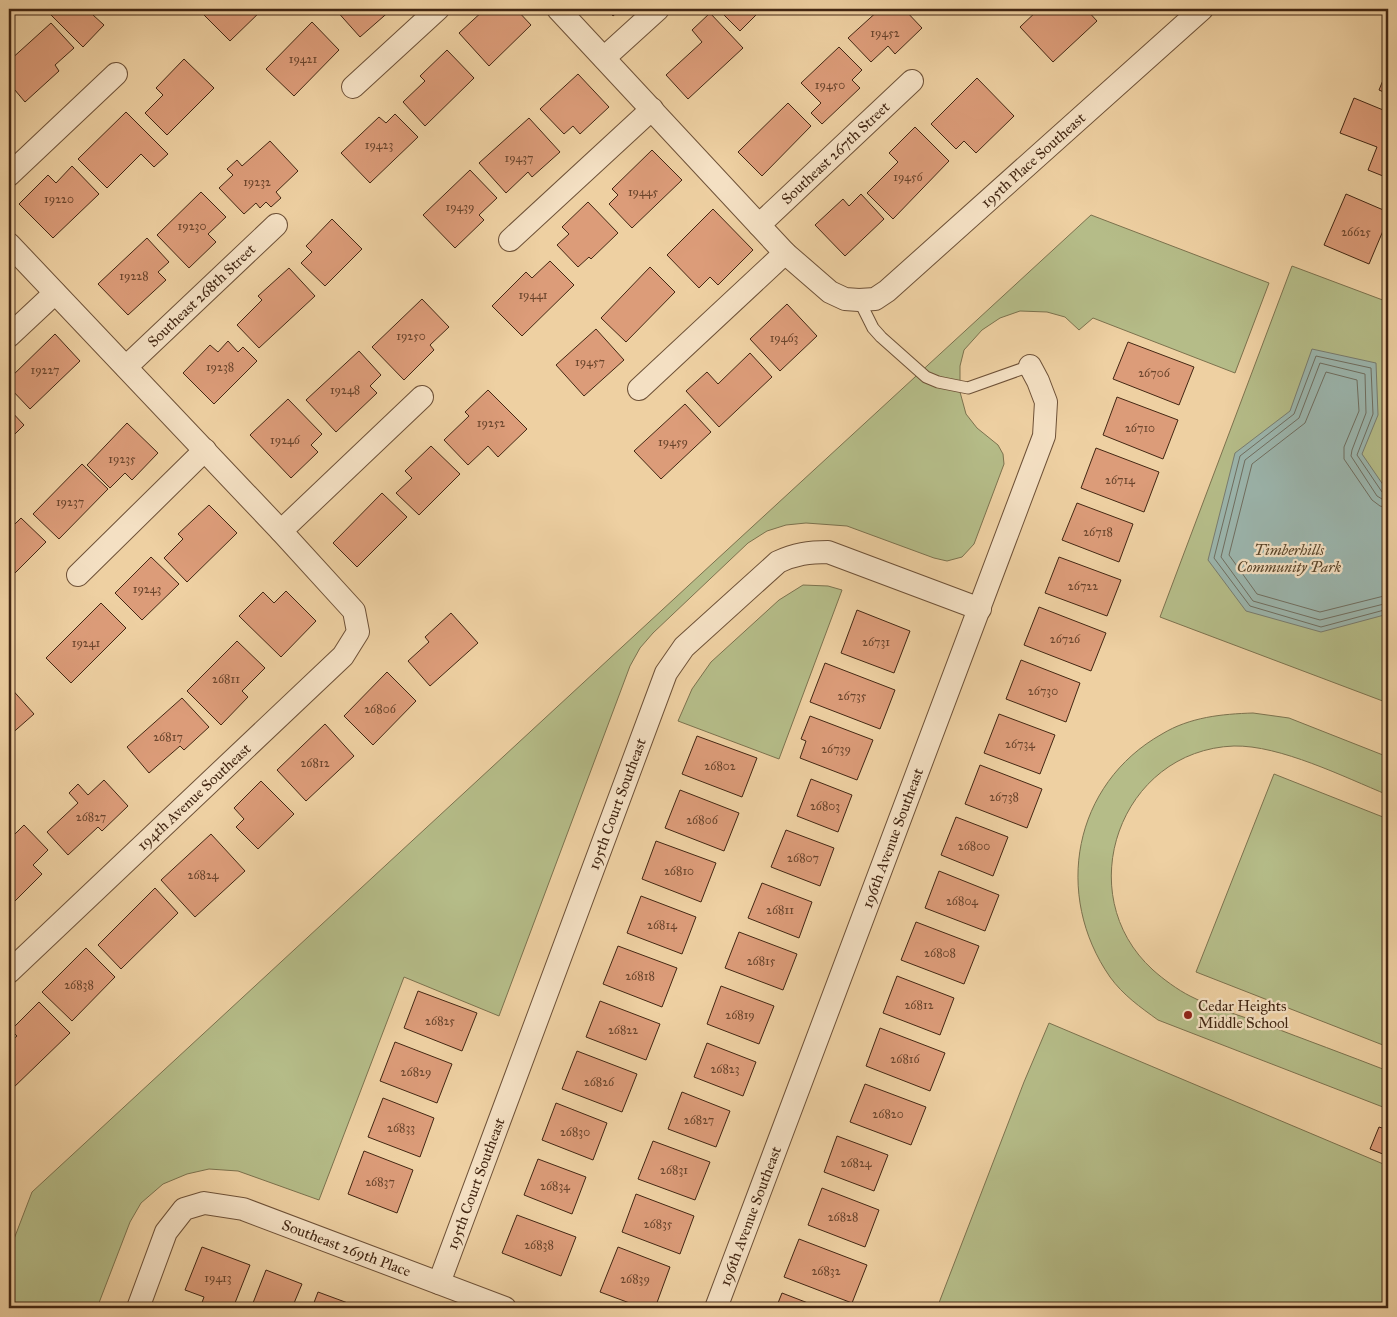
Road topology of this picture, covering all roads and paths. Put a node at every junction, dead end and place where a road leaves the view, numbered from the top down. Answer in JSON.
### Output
{"nodes":[{"id":1,"x":438,"y":9,"type":"edge"},
{"id":2,"x":558,"y":9,"type":"edge"},
{"id":3,"x":658,"y":9,"type":"edge"},
{"id":4,"x":1202,"y":9,"type":"edge"},
{"id":5,"x":604,"y":58,"type":"junction"},
{"id":6,"x":116,"y":74,"type":"dead end"},
{"id":7,"x":912,"y":80,"type":"dead end"},
{"id":8,"x":353,"y":87,"type":"dead end"},
{"id":9,"x":652,"y":110,"type":"junction"},
{"id":10,"x":9,"y":175,"type":"edge"},
{"id":11,"x":276,"y":225,"type":"dead end"},
{"id":12,"x":759,"y":226,"type":"junction"},
{"id":13,"x":510,"y":240,"type":"dead end"},
{"id":14,"x":9,"y":244,"type":"edge"},
{"id":15,"x":786,"y":253,"type":"junction"},
{"id":16,"x":55,"y":293,"type":"junction"},
{"id":17,"x":859,"y":300,"type":"junction"},
{"id":18,"x":9,"y":336,"type":"edge"},
{"id":19,"x":1030,"y":366,"type":"joint"},
{"id":20,"x":126,"y":367,"type":"junction"},
{"id":21,"x":639,"y":389,"type":"dead end"},
{"id":22,"x":422,"y":397,"type":"dead end"},
{"id":23,"x":205,"y":450,"type":"junction"},
{"id":24,"x":281,"y":530,"type":"junction"},
{"id":25,"x":78,"y":575,"type":"dead end"},
{"id":26,"x":980,"y":609,"type":"junction"},
{"id":27,"x":9,"y":972,"type":"edge"},
{"id":28,"x":439,"y":1283,"type":"junction"},
{"id":29,"x":138,"y":1308,"type":"edge"},
{"id":30,"x":506,"y":1308,"type":"edge"},
{"id":31,"x":716,"y":1308,"type":"edge"}],
"edges":[{"from":1,"to":8,"type":"street"},
{"from":2,"to":5,"type":"street"},
{"from":3,"to":5,"type":"street"},
{"from":4,"to":17,"type":"street","name":"195th Place Southeast"},
{"from":5,"to":9,"type":"street"},
{"from":6,"to":10,"type":"street"},
{"from":7,"to":12,"type":"street","name":"Southeast 267th Street"},
{"from":9,"to":12,"type":"street"},
{"from":9,"to":13,"type":"street"},
{"from":11,"to":20,"type":"street","name":"Southeast 268th Street"},
{"from":12,"to":15,"type":"street"},
{"from":14,"to":16,"type":"street"},
{"from":15,"to":17,"type":"street"},
{"from":15,"to":21,"type":"street"},
{"from":16,"to":18,"type":"street"},
{"from":16,"to":20,"type":"street"},
{"from":17,"to":19,"type":"lane"},
{"from":19,"to":26,"type":"street","name":"196th Avenue Southeast"},
{"from":20,"to":23,"type":"street"},
{"from":22,"to":24,"type":"street"},
{"from":23,"to":24,"type":"street"},
{"from":23,"to":25,"type":"street"},
{"from":24,"to":27,"type":"street","name":"194th Avenue Southeast"},
{"from":26,"to":28,"type":"street","name":"195th Court Southeast"},
{"from":26,"to":31,"type":"street","name":"196th Avenue Southeast"},
{"from":28,"to":29,"type":"street","name":"Southeast 269th Place"},
{"from":28,"to":30,"type":"street","name":"Southeast 269th Place"}]}
